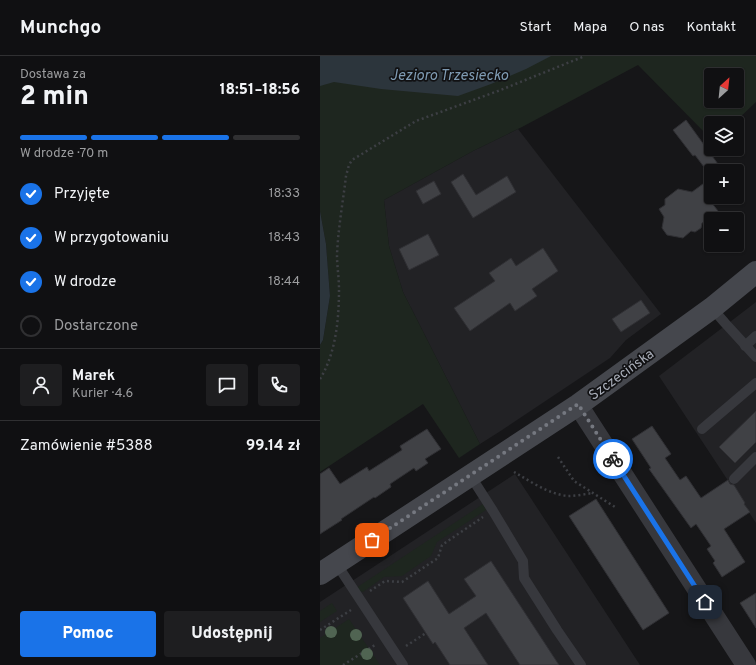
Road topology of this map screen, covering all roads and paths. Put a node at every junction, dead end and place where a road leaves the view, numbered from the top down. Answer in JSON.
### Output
{"nodes":[{"id":1,"x":585,"y":56,"type":"edge"},
{"id":2,"x":756,"y":272,"type":"edge"},
{"id":3,"x":712,"y":308,"type":"junction"},
{"id":4,"x":756,"y":336,"type":"edge"},
{"id":5,"x":746,"y":346,"type":"junction"},
{"id":6,"x":756,"y":357,"type":"edge"},
{"id":7,"x":320,"y":378,"type":"edge"},
{"id":8,"x":756,"y":383,"type":"edge"},
{"id":9,"x":578,"y":404,"type":"junction"},
{"id":10,"x":702,"y":429,"type":"dead end"},
{"id":11,"x":558,"y":457,"type":"dead end"},
{"id":12,"x":756,"y":457,"type":"edge"},
{"id":13,"x":514,"y":472,"type":"dead end"},
{"id":14,"x":470,"y":475,"type":"junction"},
{"id":15,"x":734,"y":479,"type":"dead end"},
{"id":16,"x":593,"y":493,"type":"junction"},
{"id":17,"x":615,"y":507,"type":"dead end"},
{"id":18,"x":493,"y":510,"type":"junction"},
{"id":19,"x":328,"y":569,"type":"edge"},
{"id":20,"x":362,"y":603,"type":"junction"},
{"id":21,"x":320,"y":630,"type":"edge"},
{"id":22,"x":426,"y":633,"type":"dead end"},
{"id":23,"x":386,"y":639,"type":"junction"},
{"id":24,"x":410,"y":643,"type":"dead end"},
{"id":25,"x":343,"y":665,"type":"edge"},
{"id":26,"x":403,"y":665,"type":"edge"},
{"id":27,"x":581,"y":665,"type":"edge"},
{"id":28,"x":746,"y":665,"type":"edge"}],
"edges":[{"from":1,"to":7,"type":"path"},
{"from":2,"to":3,"type":"street","name":"Szczecińska"},
{"from":3,"to":5,"type":"lane"},
{"from":3,"to":9,"type":"street","name":"Szczecińska"},
{"from":4,"to":5,"type":"lane"},
{"from":5,"to":6,"type":"lane"},
{"from":8,"to":10,"type":"lane"},
{"from":9,"to":14,"type":"street","name":"Szczecińska"},
{"from":9,"to":28,"type":"street"},
{"from":11,"to":16,"type":"path"},
{"from":12,"to":15,"type":"lane"},
{"from":13,"to":16,"type":"path"},
{"from":14,"to":18,"type":"lane"},
{"from":14,"to":19,"type":"street","name":"Szczecińska"},
{"from":16,"to":17,"type":"path"},
{"from":18,"to":20,"type":"path"},
{"from":18,"to":27,"type":"lane"},
{"from":19,"to":20,"type":"lane"},
{"from":20,"to":21,"type":"path"},
{"from":20,"to":23,"type":"lane"},
{"from":22,"to":24,"type":"path"},
{"from":23,"to":25,"type":"path"},
{"from":23,"to":26,"type":"lane"}]}
